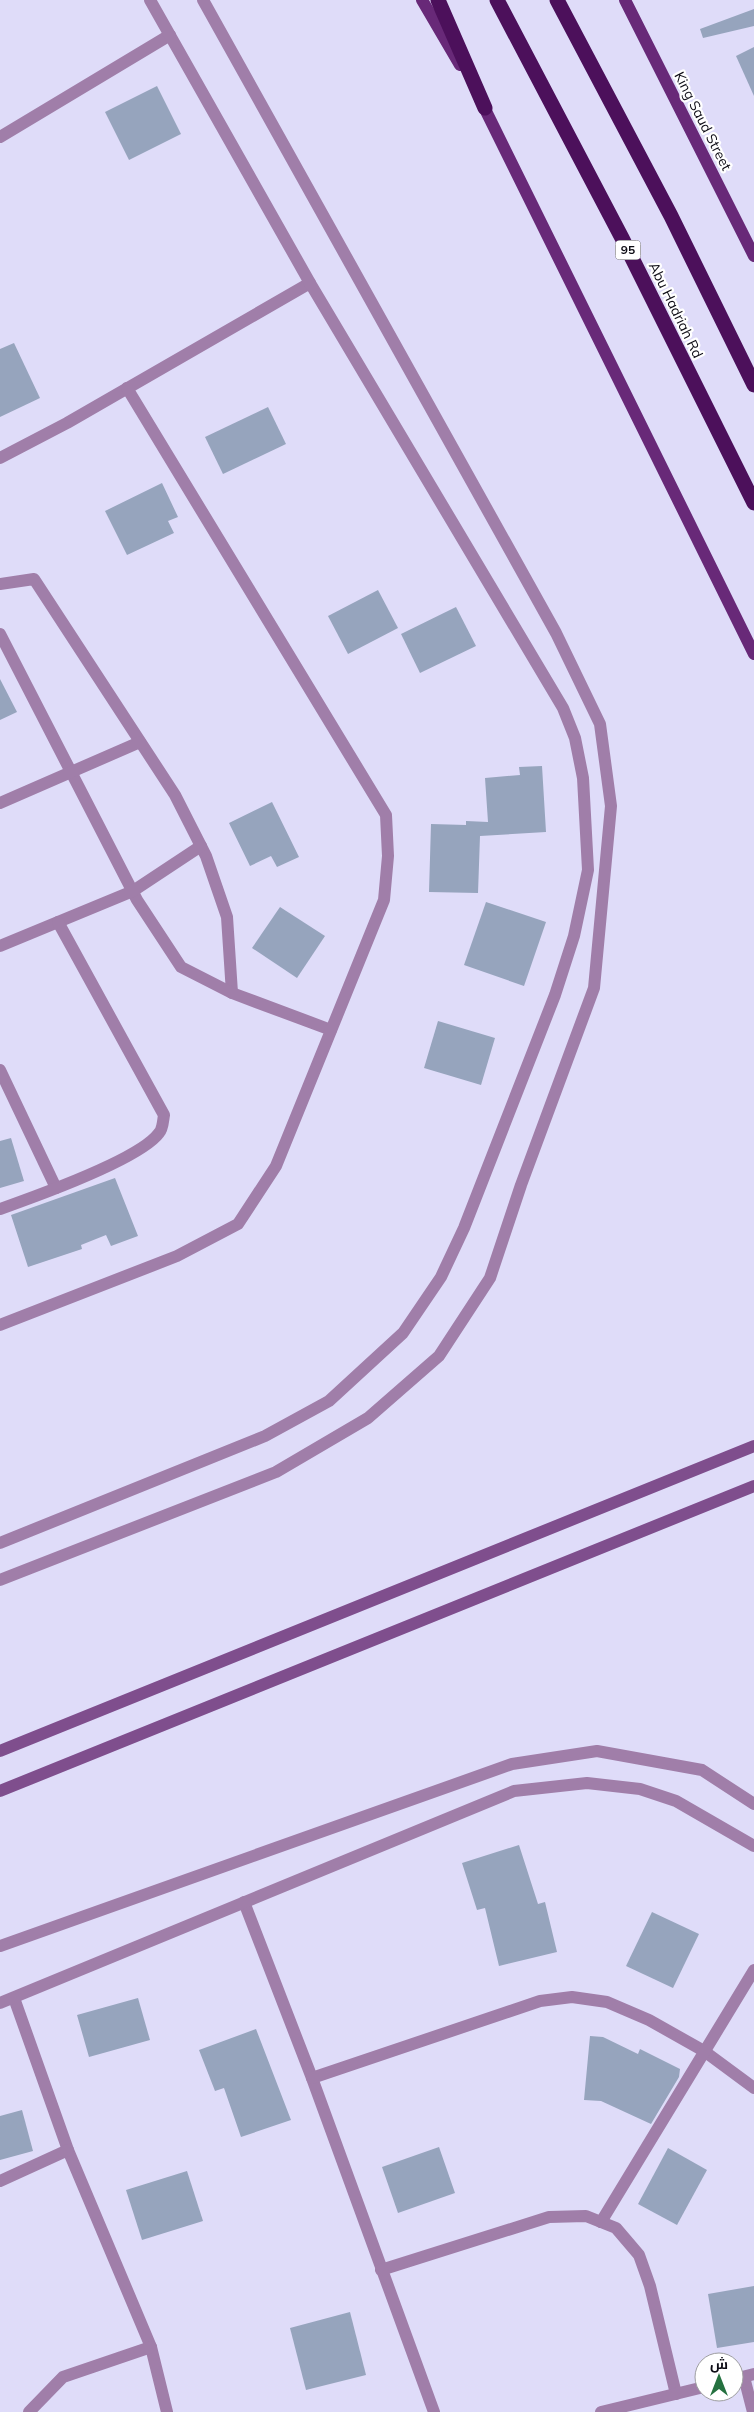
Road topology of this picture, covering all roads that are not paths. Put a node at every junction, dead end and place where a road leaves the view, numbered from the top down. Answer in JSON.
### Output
{"nodes":[{"id":1,"x":150,"y":0,"type":"edge"},
{"id":2,"x":204,"y":0,"type":"edge"},
{"id":3,"x":422,"y":0,"type":"edge"},
{"id":4,"x":438,"y":0,"type":"edge"},
{"id":5,"x":496,"y":0,"type":"edge"},
{"id":6,"x":557,"y":0,"type":"edge"},
{"id":7,"x":625,"y":0,"type":"edge"},
{"id":8,"x":170,"y":35,"type":"junction"},
{"id":9,"x":485,"y":108,"type":"junction"},
{"id":10,"x":0,"y":137,"type":"edge"},
{"id":11,"x":754,"y":256,"type":"edge"},
{"id":12,"x":310,"y":283,"type":"junction"},
{"id":13,"x":754,"y":385,"type":"edge"},
{"id":14,"x":127,"y":388,"type":"junction"},
{"id":15,"x":0,"y":458,"type":"edge"},
{"id":16,"x":754,"y":503,"type":"edge"},
{"id":17,"x":0,"y":584,"type":"edge"},
{"id":18,"x":0,"y":634,"type":"edge"},
{"id":19,"x":754,"y":654,"type":"edge"},
{"id":20,"x":140,"y":742,"type":"junction"},
{"id":21,"x":72,"y":772,"type":"junction"},
{"id":22,"x":0,"y":803,"type":"edge"},
{"id":23,"x":201,"y":846,"type":"junction"},
{"id":24,"x":133,"y":891,"type":"junction"},
{"id":25,"x":58,"y":922,"type":"junction"},
{"id":26,"x":0,"y":946,"type":"edge"},
{"id":27,"x":232,"y":993,"type":"junction"},
{"id":28,"x":331,"y":1030,"type":"junction"},
{"id":29,"x":0,"y":1070,"type":"edge"},
{"id":30,"x":56,"y":1188,"type":"junction"},
{"id":31,"x":0,"y":1209,"type":"edge"},
{"id":32,"x":0,"y":1324,"type":"edge"},
{"id":33,"x":754,"y":1446,"type":"edge"},
{"id":34,"x":754,"y":1486,"type":"edge"},
{"id":35,"x":0,"y":1542,"type":"edge"},
{"id":36,"x":0,"y":1580,"type":"edge"},
{"id":37,"x":0,"y":1751,"type":"edge"},
{"id":38,"x":0,"y":1791,"type":"edge"},
{"id":39,"x":754,"y":1804,"type":"edge"},
{"id":40,"x":754,"y":1846,"type":"edge"},
{"id":41,"x":244,"y":1902,"type":"junction"},
{"id":42,"x":0,"y":1946,"type":"edge"},
{"id":43,"x":754,"y":1970,"type":"edge"},
{"id":44,"x":14,"y":1998,"type":"junction"},
{"id":45,"x":0,"y":2004,"type":"edge"},
{"id":46,"x":704,"y":2051,"type":"junction"},
{"id":47,"x":312,"y":2078,"type":"junction"},
{"id":48,"x":754,"y":2088,"type":"edge"},
{"id":49,"x":68,"y":2150,"type":"junction"},
{"id":50,"x":0,"y":2180,"type":"edge"},
{"id":51,"x":601,"y":2222,"type":"junction"},
{"id":52,"x":381,"y":2270,"type":"junction"},
{"id":53,"x":151,"y":2347,"type":"junction"},
{"id":54,"x":744,"y":2377,"type":"edge"},
{"id":55,"x":694,"y":2390,"type":"edge"},
{"id":56,"x":676,"y":2394,"type":"junction"},
{"id":57,"x":29,"y":2412,"type":"edge"},
{"id":58,"x":167,"y":2412,"type":"edge"},
{"id":59,"x":434,"y":2412,"type":"edge"},
{"id":60,"x":601,"y":2412,"type":"edge"},
{"id":61,"x":753,"y":2412,"type":"edge"}],
"edges":[{"from":1,"to":8,"type":"street"},
{"from":2,"to":36,"type":"street"},
{"from":3,"to":9,"type":"main road"},
{"from":4,"to":9,"type":"highway"},
{"from":5,"to":16,"type":"highway","name":"Abu Hadriah Rd","number":"95"},
{"from":6,"to":13,"type":"highway"},
{"from":7,"to":11,"type":"main road","name":"King Saud Street"},
{"from":8,"to":10,"type":"street"},
{"from":8,"to":12,"type":"street"},
{"from":9,"to":19,"type":"main road"},
{"from":12,"to":14,"type":"street"},
{"from":12,"to":35,"type":"street"},
{"from":14,"to":15,"type":"street"},
{"from":14,"to":28,"type":"street"},
{"from":17,"to":20,"type":"street"},
{"from":18,"to":21,"type":"street"},
{"from":20,"to":21,"type":"street"},
{"from":20,"to":23,"type":"street"},
{"from":21,"to":22,"type":"street"},
{"from":21,"to":24,"type":"street"},
{"from":23,"to":24,"type":"street"},
{"from":23,"to":27,"type":"street"},
{"from":24,"to":25,"type":"street"},
{"from":24,"to":27,"type":"street"},
{"from":25,"to":26,"type":"street"},
{"from":25,"to":30,"type":"street"},
{"from":27,"to":28,"type":"street"},
{"from":28,"to":32,"type":"street"},
{"from":29,"to":30,"type":"street"},
{"from":30,"to":31,"type":"street"},
{"from":33,"to":37,"type":"main road"},
{"from":34,"to":38,"type":"main road"},
{"from":39,"to":42,"type":"street"},
{"from":40,"to":41,"type":"street"},
{"from":41,"to":44,"type":"street"},
{"from":41,"to":47,"type":"street"},
{"from":43,"to":46,"type":"street"},
{"from":44,"to":45,"type":"street"},
{"from":44,"to":49,"type":"street"},
{"from":46,"to":47,"type":"street"},
{"from":46,"to":48,"type":"street"},
{"from":46,"to":51,"type":"street"},
{"from":47,"to":52,"type":"street"},
{"from":49,"to":50,"type":"street"},
{"from":49,"to":53,"type":"street"},
{"from":51,"to":52,"type":"street"},
{"from":51,"to":56,"type":"street"},
{"from":52,"to":59,"type":"street"},
{"from":53,"to":57,"type":"street"},
{"from":53,"to":58,"type":"street"},
{"from":54,"to":61,"type":"street"},
{"from":55,"to":56,"type":"street"},
{"from":56,"to":60,"type":"street"}]}
